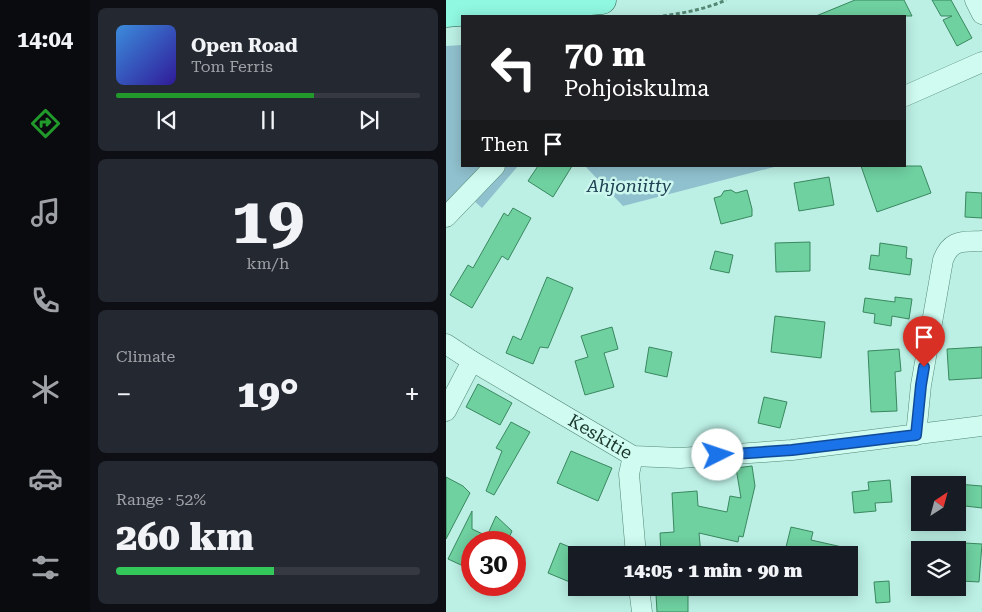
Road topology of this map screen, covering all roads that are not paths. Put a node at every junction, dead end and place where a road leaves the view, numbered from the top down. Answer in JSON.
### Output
{"nodes":[{"id":1,"x":602,"y":0,"type":"edge"},
{"id":2,"x":975,"y":0,"type":"edge"},
{"id":3,"x":541,"y":2,"type":"edge"},
{"id":4,"x":446,"y":14,"type":"edge"},
{"id":5,"x":982,"y":14,"type":"edge"},
{"id":6,"x":982,"y":62,"type":"edge"},
{"id":7,"x":906,"y":96,"type":"edge"},
{"id":8,"x":494,"y":167,"type":"edge"},
{"id":9,"x":446,"y":217,"type":"edge"},
{"id":10,"x":982,"y":241,"type":"edge"},
{"id":11,"x":446,"y":344,"type":"edge"},
{"id":12,"x":472,"y":361,"type":"junction"},
{"id":13,"x":446,"y":411,"type":"edge"},
{"id":14,"x":982,"y":426,"type":"edge"},
{"id":15,"x":916,"y":435,"type":"junction"},
{"id":16,"x":633,"y":456,"type":"junction"},
{"id":17,"x":635,"y":546,"type":"edge"},
{"id":18,"x":640,"y":596,"type":"edge"},
{"id":19,"x":642,"y":612,"type":"edge"}],
"edges":[{"from":1,"to":3,"type":"main road"},
{"from":2,"to":5,"type":"street"},
{"from":3,"to":4,"type":"main road"},
{"from":6,"to":7,"type":"street"},
{"from":8,"to":9,"type":"street"},
{"from":10,"to":15,"type":"street"},
{"from":11,"to":12,"type":"street","name":"Keskitie"},
{"from":12,"to":13,"type":"street"},
{"from":12,"to":16,"type":"street","name":"Keskitie"},
{"from":14,"to":15,"type":"street","name":"Keskitie"},
{"from":15,"to":16,"type":"street","name":"Keskitie"},
{"from":16,"to":17,"type":"street"},
{"from":18,"to":19,"type":"street"}]}
